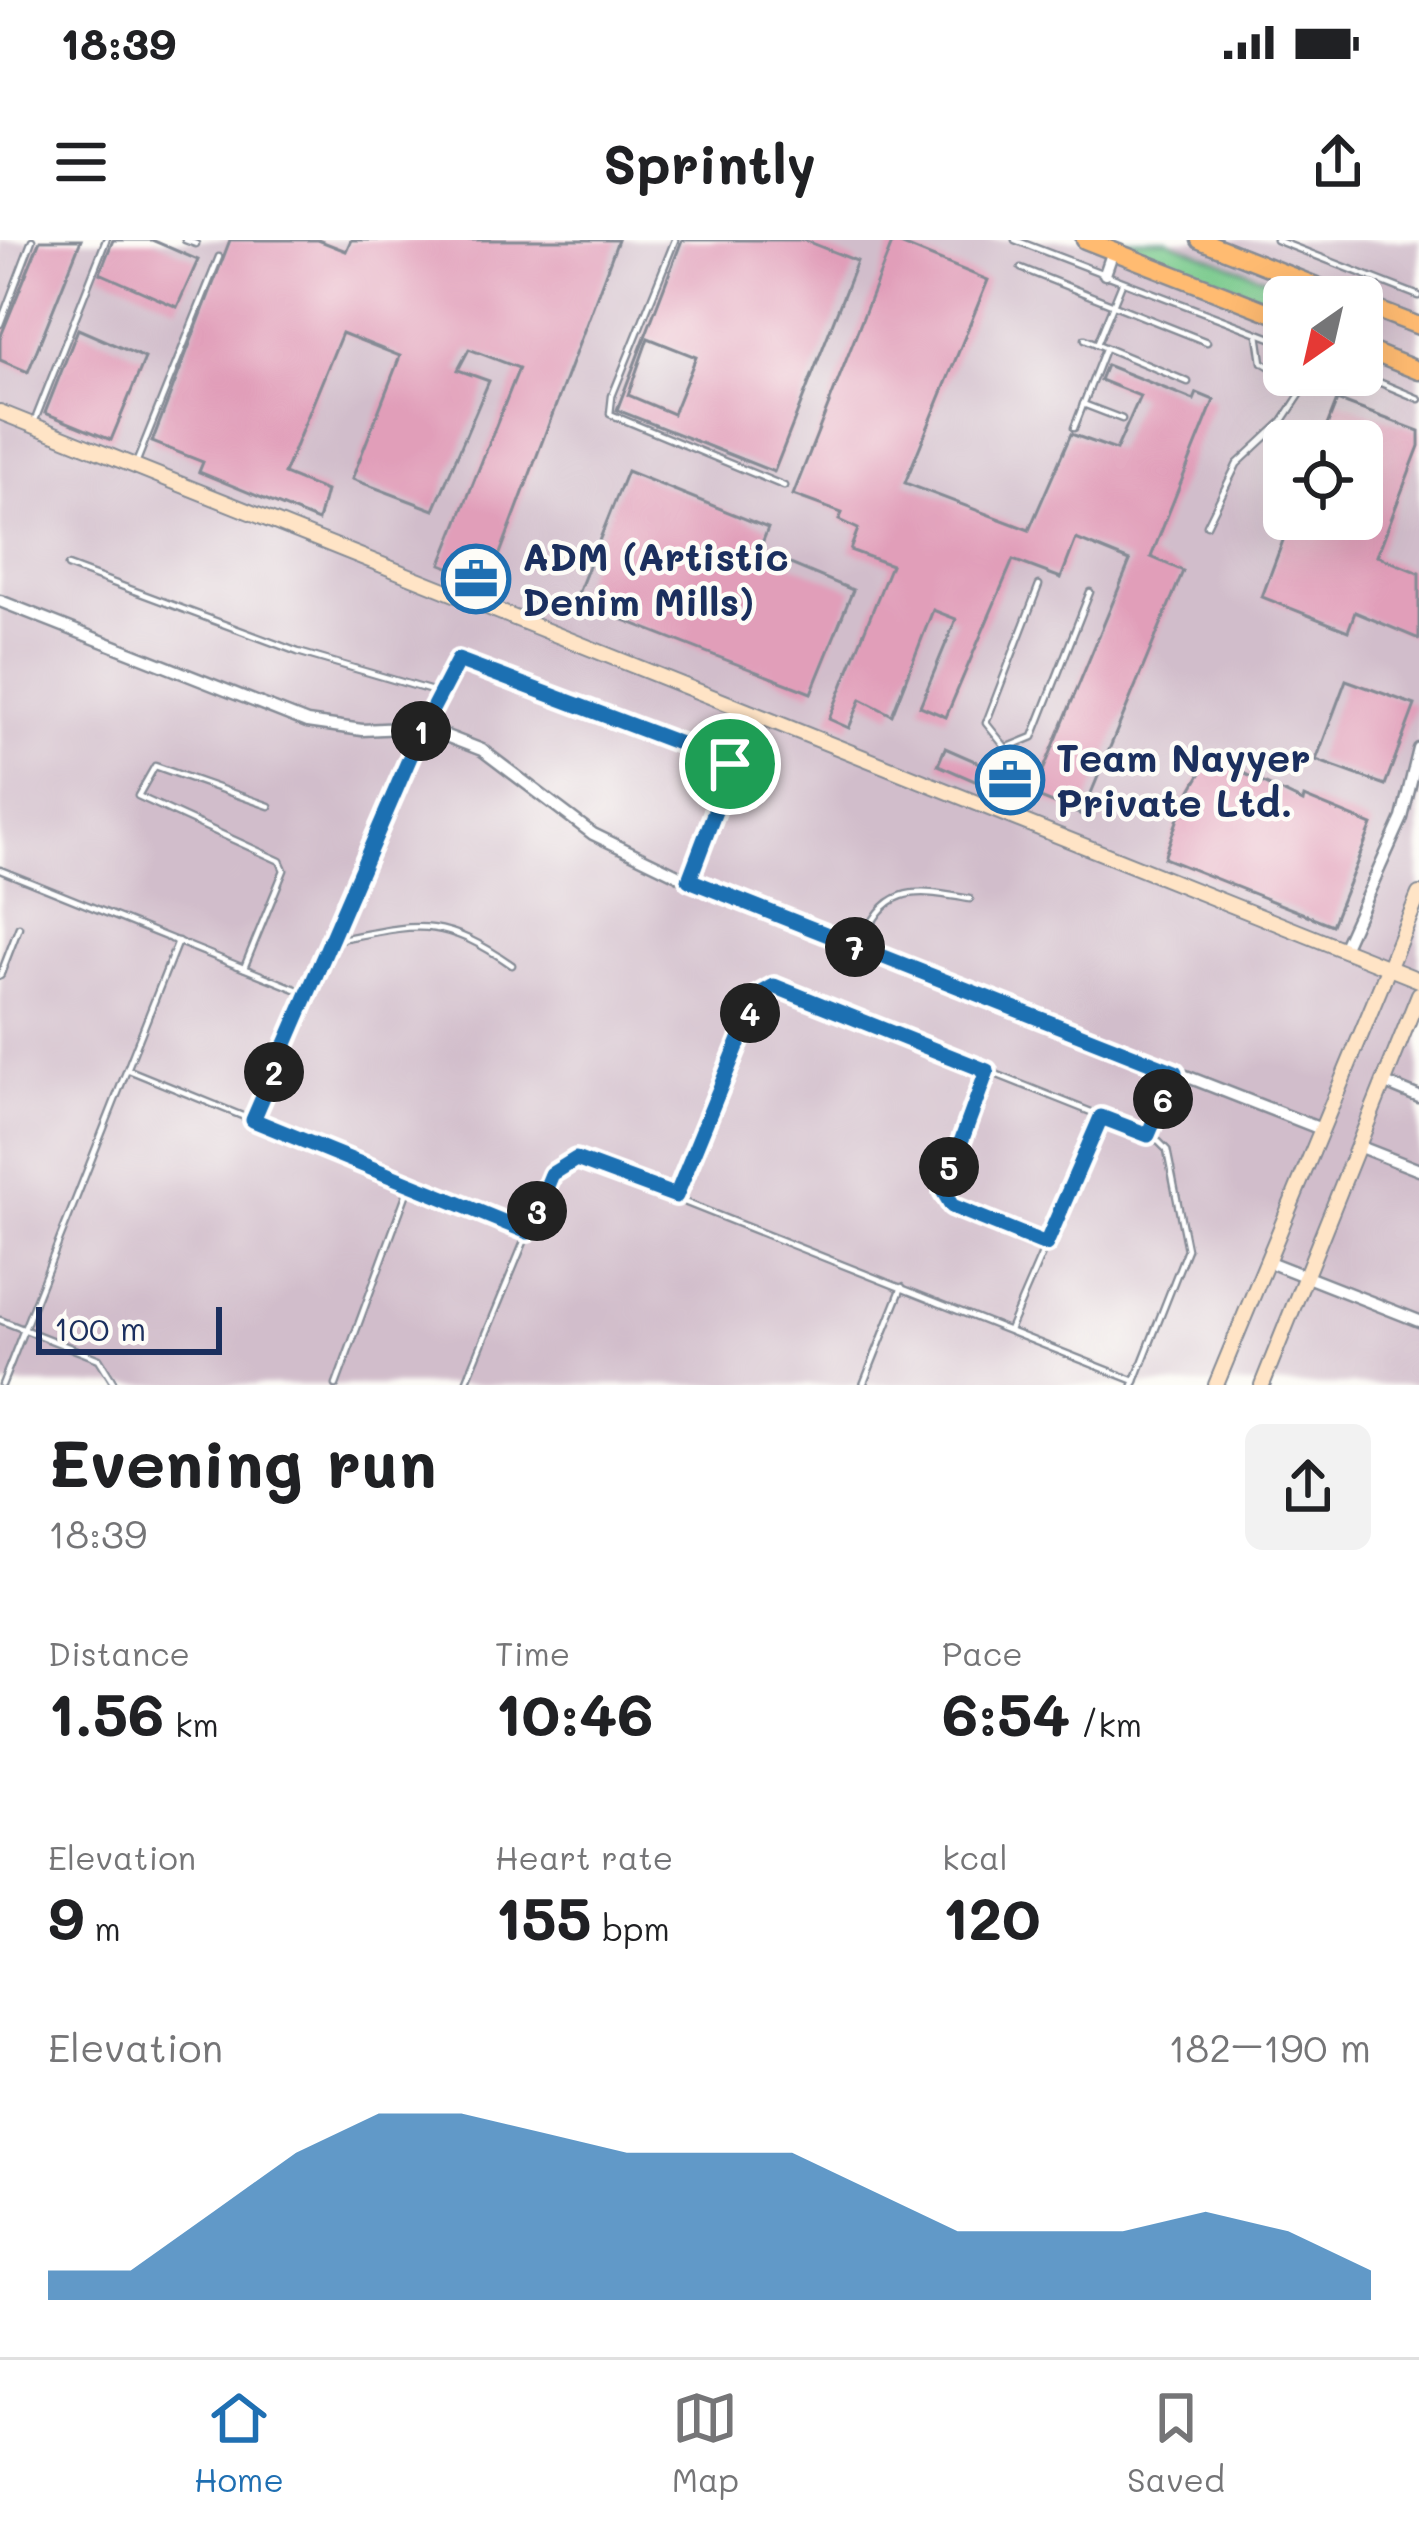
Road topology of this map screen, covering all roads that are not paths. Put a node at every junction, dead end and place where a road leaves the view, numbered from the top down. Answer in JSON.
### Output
{"nodes":[{"id":1,"x":32,"y":240,"type":"edge"},
{"id":2,"x":106,"y":240,"type":"edge"},
{"id":3,"x":185,"y":240,"type":"edge"},
{"id":4,"x":675,"y":240,"type":"edge"},
{"id":5,"x":1015,"y":240,"type":"edge"},
{"id":6,"x":1085,"y":240,"type":"edge"},
{"id":7,"x":1200,"y":240,"type":"edge"},
{"id":8,"x":1276,"y":240,"type":"edge"},
{"id":9,"x":1305,"y":240,"type":"edge"},
{"id":10,"x":196,"y":244,"type":"dead end"},
{"id":11,"x":1301,"y":250,"type":"junction"},
{"id":12,"x":1113,"y":251,"type":"junction"},
{"id":13,"x":219,"y":257,"type":"dead end"},
{"id":14,"x":1021,"y":268,"type":"dead end"},
{"id":15,"x":1105,"y":274,"type":"junction"},
{"id":16,"x":1290,"y":276,"type":"edge"},
{"id":17,"x":1122,"y":282,"type":"junction"},
{"id":18,"x":1419,"y":296,"type":"edge"},
{"id":19,"x":1113,"y":305,"type":"junction"},
{"id":20,"x":1263,"y":310,"type":"edge"},
{"id":21,"x":1383,"y":312,"type":"edge"},
{"id":22,"x":0,"y":324,"type":"edge"},
{"id":23,"x":1419,"y":326,"type":"edge"},
{"id":24,"x":1258,"y":333,"type":"junction"},
{"id":25,"x":1263,"y":335,"type":"edge"},
{"id":26,"x":1085,"y":339,"type":"dead end"},
{"id":27,"x":1207,"y":343,"type":"dead end"},
{"id":28,"x":1097,"y":344,"type":"junction"},
{"id":29,"x":1106,"y":348,"type":"junction"},
{"id":30,"x":1383,"y":356,"type":"edge"},
{"id":31,"x":1263,"y":363,"type":"edge"},
{"id":32,"x":1419,"y":371,"type":"edge"},
{"id":33,"x":1188,"y":382,"type":"dead end"},
{"id":34,"x":1383,"y":384,"type":"edge"},
{"id":35,"x":1299,"y":396,"type":"edge"},
{"id":36,"x":1419,"y":399,"type":"edge"},
{"id":37,"x":1083,"y":404,"type":"junction"},
{"id":38,"x":0,"y":412,"type":"edge"},
{"id":39,"x":1122,"y":419,"type":"dead end"},
{"id":40,"x":32,"y":425,"type":"junction"},
{"id":41,"x":1074,"y":428,"type":"dead end"},
{"id":42,"x":135,"y":466,"type":"junction"},
{"id":43,"x":784,"y":486,"type":"dead end"},
{"id":44,"x":1207,"y":525,"type":"dead end"},
{"id":45,"x":68,"y":566,"type":"dead end"},
{"id":46,"x":1039,"y":585,"type":"dead end"},
{"id":47,"x":1090,"y":592,"type":"dead end"},
{"id":48,"x":0,"y":601,"type":"edge"},
{"id":49,"x":439,"y":692,"type":"junction"},
{"id":50,"x":423,"y":727,"type":"junction"},
{"id":51,"x":1006,"y":748,"type":"junction"},
{"id":52,"x":1419,"y":749,"type":"edge"},
{"id":53,"x":269,"y":806,"type":"dead end"},
{"id":54,"x":981,"y":807,"type":"junction"},
{"id":55,"x":0,"y":870,"type":"edge"},
{"id":56,"x":689,"y":880,"type":"junction"},
{"id":57,"x":1419,"y":894,"type":"edge"},
{"id":58,"x":970,"y":899,"type":"dead end"},
{"id":59,"x":19,"y":927,"type":"dead end"},
{"id":60,"x":178,"y":941,"type":"junction"},
{"id":61,"x":330,"y":941,"type":"junction"},
{"id":62,"x":860,"y":949,"type":"junction"},
{"id":63,"x":1343,"y":949,"type":"junction"},
{"id":64,"x":512,"y":965,"type":"dead end"},
{"id":65,"x":1389,"y":967,"type":"junction"},
{"id":66,"x":244,"y":968,"type":"junction"},
{"id":67,"x":0,"y":976,"type":"edge"},
{"id":68,"x":1419,"y":980,"type":"edge"},
{"id":69,"x":308,"y":994,"type":"junction"},
{"id":70,"x":1419,"y":994,"type":"edge"},
{"id":71,"x":128,"y":1070,"type":"junction"},
{"id":72,"x":987,"y":1071,"type":"junction"},
{"id":73,"x":1175,"y":1072,"type":"junction"},
{"id":74,"x":1383,"y":1082,"type":"junction"},
{"id":75,"x":1419,"y":1096,"type":"edge"},
{"id":76,"x":1101,"y":1117,"type":"junction"},
{"id":77,"x":253,"y":1120,"type":"junction"},
{"id":78,"x":1321,"y":1130,"type":"junction"},
{"id":79,"x":1148,"y":1135,"type":"junction"},
{"id":80,"x":1358,"y":1146,"type":"junction"},
{"id":81,"x":1419,"y":1170,"type":"edge"},
{"id":82,"x":410,"y":1184,"type":"junction"},
{"id":83,"x":676,"y":1196,"type":"junction"},
{"id":84,"x":528,"y":1232,"type":"junction"},
{"id":85,"x":1046,"y":1244,"type":"junction"},
{"id":86,"x":1269,"y":1262,"type":"junction"},
{"id":87,"x":1306,"y":1276,"type":"junction"},
{"id":88,"x":902,"y":1287,"type":"junction"},
{"id":89,"x":0,"y":1320,"type":"edge"},
{"id":90,"x":1419,"y":1321,"type":"edge"},
{"id":91,"x":24,"y":1329,"type":"junction"},
{"id":92,"x":1009,"y":1330,"type":"junction"},
{"id":93,"x":1134,"y":1383,"type":"edge"},
{"id":94,"x":2,"y":1385,"type":"edge"},
{"id":95,"x":115,"y":1385,"type":"edge"},
{"id":96,"x":336,"y":1385,"type":"edge"},
{"id":97,"x":465,"y":1385,"type":"edge"},
{"id":98,"x":863,"y":1385,"type":"edge"},
{"id":99,"x":1216,"y":1385,"type":"edge"},
{"id":100,"x":1262,"y":1385,"type":"edge"}],
"edges":[{"from":1,"to":22,"type":"lane"},
{"from":2,"to":40,"type":"lane"},
{"from":3,"to":10,"type":"lane"},
{"from":4,"to":43,"type":"lane"},
{"from":5,"to":15,"type":"lane"},
{"from":6,"to":12,"type":"main road"},
{"from":7,"to":16,"type":"main road"},
{"from":8,"to":11,"type":"lane"},
{"from":9,"to":11,"type":"lane"},
{"from":11,"to":18,"type":"lane"},
{"from":12,"to":15,"type":"street"},
{"from":12,"to":20,"type":"main road"},
{"from":13,"to":42,"type":"lane"},
{"from":14,"to":19,"type":"lane"},
{"from":15,"to":17,"type":"lane"},
{"from":17,"to":19,"type":"lane"},
{"from":17,"to":24,"type":"lane"},
{"from":19,"to":27,"type":"lane"},
{"from":19,"to":28,"type":"lane"},
{"from":21,"to":23,"type":"main road"},
{"from":24,"to":25,"type":"lane"},
{"from":24,"to":31,"type":"lane"},
{"from":26,"to":28,"type":"lane"},
{"from":28,"to":29,"type":"lane"},
{"from":29,"to":33,"type":"lane"},
{"from":29,"to":37,"type":"lane"},
{"from":30,"to":32,"type":"main road"},
{"from":34,"to":36,"type":"lane"},
{"from":35,"to":44,"type":"lane"},
{"from":37,"to":39,"type":"lane"},
{"from":37,"to":41,"type":"lane"},
{"from":38,"to":40,"type":"street"},
{"from":40,"to":42,"type":"street"},
{"from":42,"to":54,"type":"street"},
{"from":45,"to":49,"type":"lane"},
{"from":46,"to":51,"type":"lane"},
{"from":47,"to":51,"type":"lane"},
{"from":48,"to":50,"type":"street"},
{"from":49,"to":50,"type":"lane"},
{"from":49,"to":56,"type":"lane"},
{"from":50,"to":56,"type":"street"},
{"from":50,"to":61,"type":"lane"},
{"from":51,"to":54,"type":"lane"},
{"from":52,"to":63,"type":"street"},
{"from":53,"to":66,"type":"lane"},
{"from":54,"to":63,"type":"street"},
{"from":55,"to":60,"type":"lane"},
{"from":56,"to":62,"type":"street"},
{"from":57,"to":65,"type":"street"},
{"from":58,"to":62,"type":"lane"},
{"from":59,"to":67,"type":"lane"},
{"from":60,"to":66,"type":"lane"},
{"from":60,"to":71,"type":"lane"},
{"from":61,"to":64,"type":"lane"},
{"from":61,"to":69,"type":"lane"},
{"from":62,"to":73,"type":"street"},
{"from":63,"to":65,"type":"street"},
{"from":65,"to":68,"type":"street"},
{"from":65,"to":78,"type":"street"},
{"from":66,"to":69,"type":"lane"},
{"from":69,"to":77,"type":"lane"},
{"from":70,"to":74,"type":"street"},
{"from":71,"to":77,"type":"lane"},
{"from":71,"to":91,"type":"lane"},
{"from":72,"to":76,"type":"lane"},
{"from":72,"to":83,"type":"lane"},
{"from":72,"to":85,"type":"lane"},
{"from":73,"to":78,"type":"street"},
{"from":73,"to":79,"type":"lane"},
{"from":74,"to":75,"type":"street"},
{"from":74,"to":80,"type":"street"},
{"from":76,"to":79,"type":"lane"},
{"from":76,"to":85,"type":"lane"},
{"from":77,"to":82,"type":"lane"},
{"from":78,"to":86,"type":"street"},
{"from":79,"to":93,"type":"lane"},
{"from":80,"to":81,"type":"street"},
{"from":80,"to":87,"type":"street"},
{"from":82,"to":84,"type":"lane"},
{"from":82,"to":96,"type":"lane"},
{"from":83,"to":84,"type":"lane"},
{"from":83,"to":88,"type":"lane"},
{"from":84,"to":97,"type":"lane"},
{"from":85,"to":92,"type":"lane"},
{"from":86,"to":87,"type":"street"},
{"from":86,"to":99,"type":"street"},
{"from":87,"to":90,"type":"street"},
{"from":87,"to":100,"type":"street"},
{"from":88,"to":92,"type":"lane"},
{"from":88,"to":98,"type":"lane"},
{"from":89,"to":91,"type":"lane"},
{"from":91,"to":94,"type":"lane"},
{"from":91,"to":95,"type":"lane"},
{"from":92,"to":93,"type":"lane"}]}
